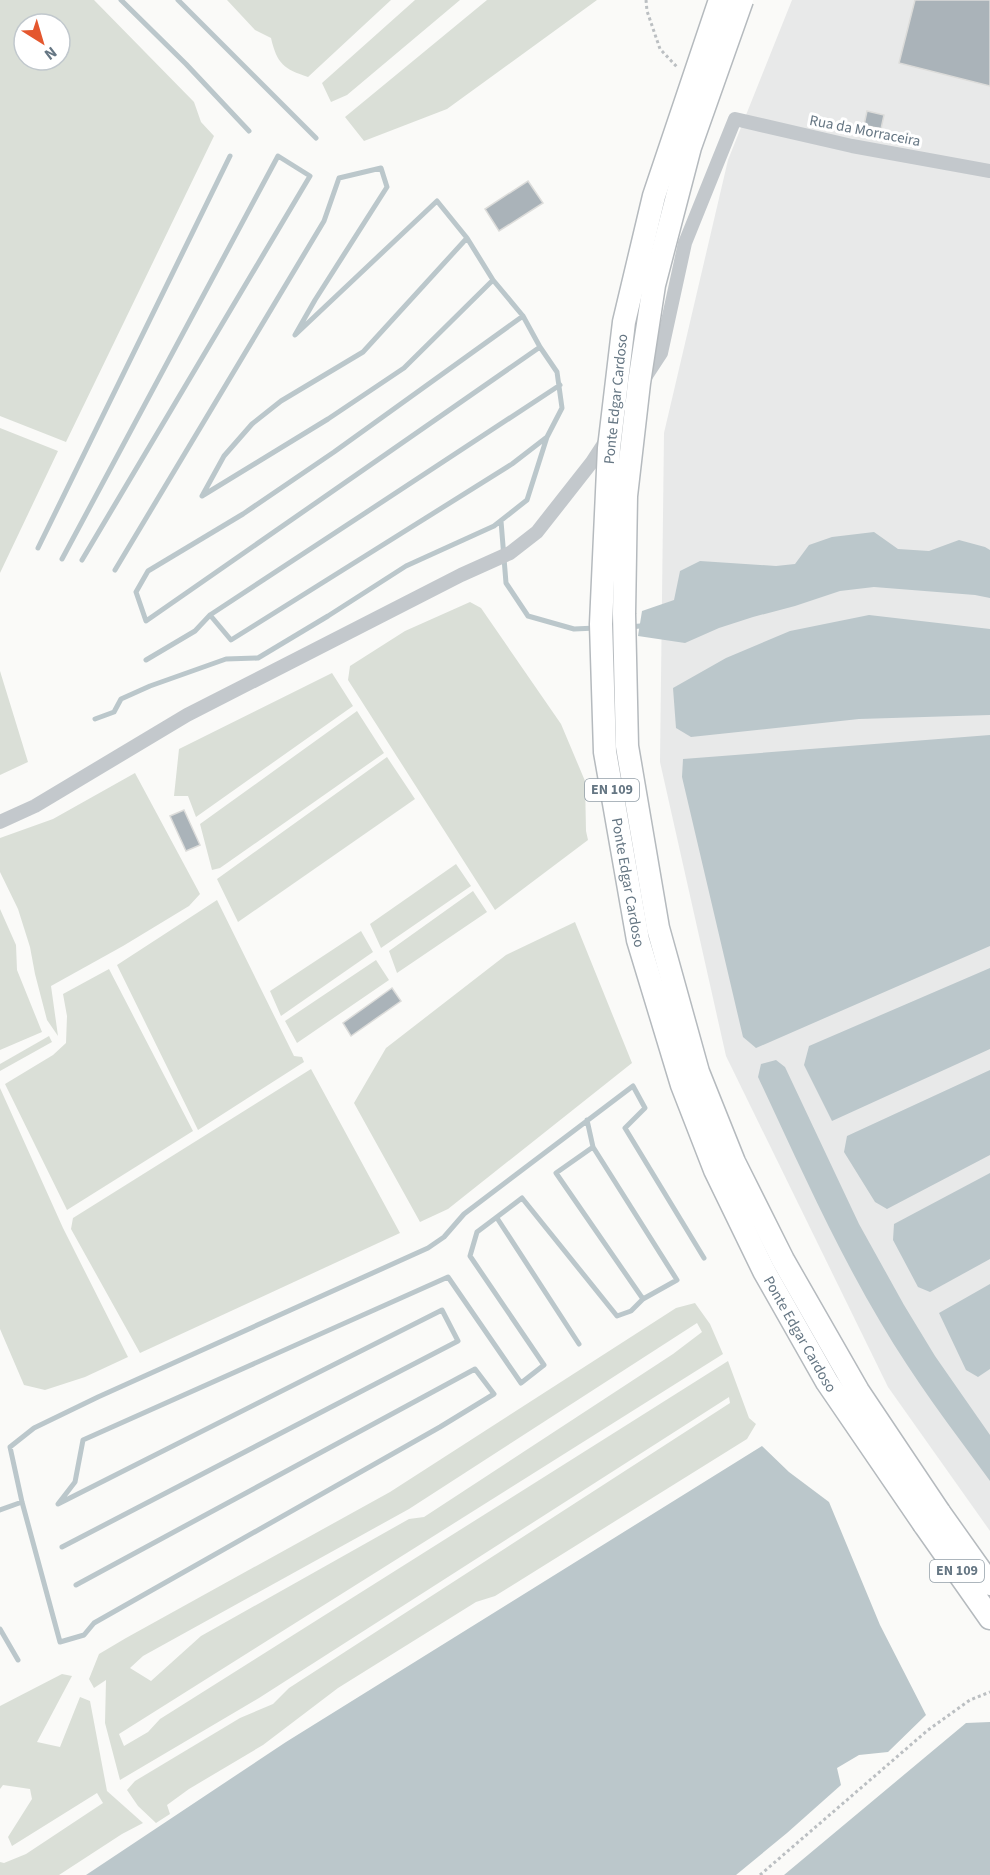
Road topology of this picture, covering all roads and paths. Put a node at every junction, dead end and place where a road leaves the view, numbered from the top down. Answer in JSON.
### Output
{"nodes":[{"id":1,"x":720,"y":0,"type":"edge"},
{"id":2,"x":742,"y":0,"type":"edge"},
{"id":3,"x":990,"y":171,"type":"edge"},
{"id":4,"x":0,"y":822,"type":"edge"},
{"id":5,"x":990,"y":1584,"type":"edge"},
{"id":6,"x":990,"y":1618,"type":"edge"},
{"id":7,"x":990,"y":1692,"type":"edge"},
{"id":8,"x":759,"y":1875,"type":"edge"}],
"edges":[{"from":1,"to":6,"type":"main road","name":"Ponte Edgar Cardoso","number":"EN 109","bridge":true},
{"from":2,"to":5,"type":"main road","name":"Ponte Edgar Cardoso","number":"EN 109","bridge":true},
{"from":3,"to":4,"type":"street","name":"Rua da Morraceira"},
{"from":7,"to":8,"type":"path"}]}
